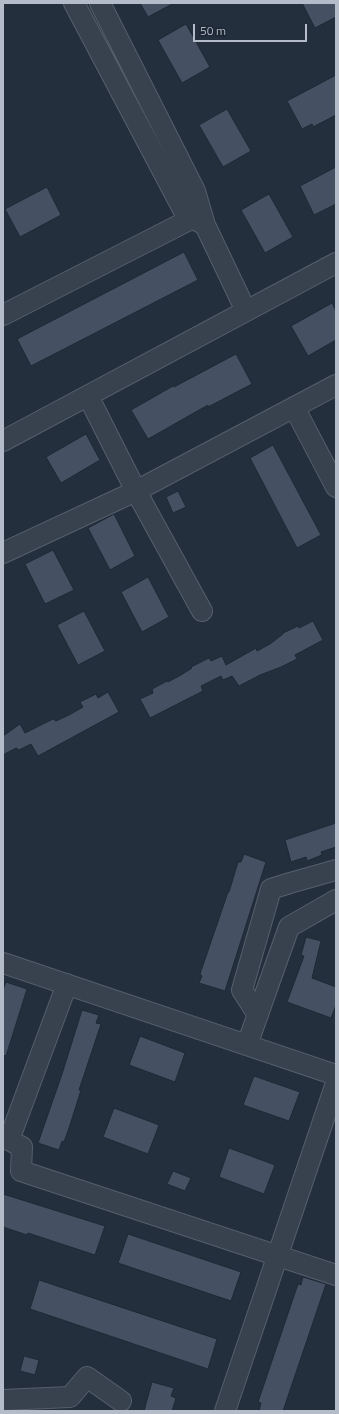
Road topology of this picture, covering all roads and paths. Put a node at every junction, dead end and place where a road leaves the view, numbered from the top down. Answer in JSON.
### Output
{"nodes":[{"id":1,"x":74,"y":3,"type":"edge"},
{"id":2,"x":100,"y":3,"type":"edge"},
{"id":3,"x":199,"y":221,"type":"junction"},
{"id":4,"x":336,"y":263,"type":"edge"},
{"id":5,"x":246,"y":311,"type":"junction"},
{"id":6,"x":3,"y":314,"type":"edge"},
{"id":7,"x":336,"y":385,"type":"edge"},
{"id":8,"x":88,"y":396,"type":"junction"},
{"id":9,"x":294,"y":407,"type":"junction"},
{"id":10,"x":3,"y":442,"type":"edge"},
{"id":11,"x":336,"y":487,"type":"edge"},
{"id":12,"x":136,"y":491,"type":"junction"},
{"id":13,"x":3,"y":553,"type":"edge"},
{"id":14,"x":202,"y":610,"type":"dead end"},
{"id":15,"x":336,"y":870,"type":"edge"},
{"id":16,"x":336,"y":900,"type":"edge"},
{"id":17,"x":3,"y":963,"type":"edge"},
{"id":18,"x":67,"y":984,"type":"junction"},
{"id":19,"x":258,"y":1015,"type":"junction"},
{"id":20,"x":247,"y":1045,"type":"junction"},
{"id":21,"x":336,"y":1075,"type":"edge"},
{"id":22,"x":336,"y":1083,"type":"edge"},
{"id":23,"x":278,"y":1255,"type":"junction"},
{"id":24,"x":336,"y":1275,"type":"edge"},
{"id":25,"x":3,"y":1400,"type":"edge"},
{"id":26,"x":121,"y":1401,"type":"dead end"},
{"id":27,"x":225,"y":1411,"type":"edge"}],
"edges":[{"from":1,"to":3,"type":"street"},
{"from":2,"to":3,"type":"street"},
{"from":3,"to":5,"type":"street"},
{"from":3,"to":6,"type":"street"},
{"from":4,"to":5,"type":"street"},
{"from":5,"to":8,"type":"street"},
{"from":7,"to":9,"type":"street"},
{"from":8,"to":10,"type":"street"},
{"from":8,"to":12,"type":"street"},
{"from":9,"to":11,"type":"street"},
{"from":9,"to":12,"type":"street"},
{"from":12,"to":13,"type":"street"},
{"from":12,"to":14,"type":"street"},
{"from":15,"to":19,"type":"street"},
{"from":16,"to":19,"type":"street"},
{"from":17,"to":18,"type":"street"},
{"from":18,"to":20,"type":"street"},
{"from":18,"to":23,"type":"street"},
{"from":19,"to":20,"type":"street"},
{"from":20,"to":21,"type":"street"},
{"from":22,"to":23,"type":"street"},
{"from":23,"to":24,"type":"street"},
{"from":23,"to":27,"type":"street"},
{"from":25,"to":26,"type":"street"}]}
